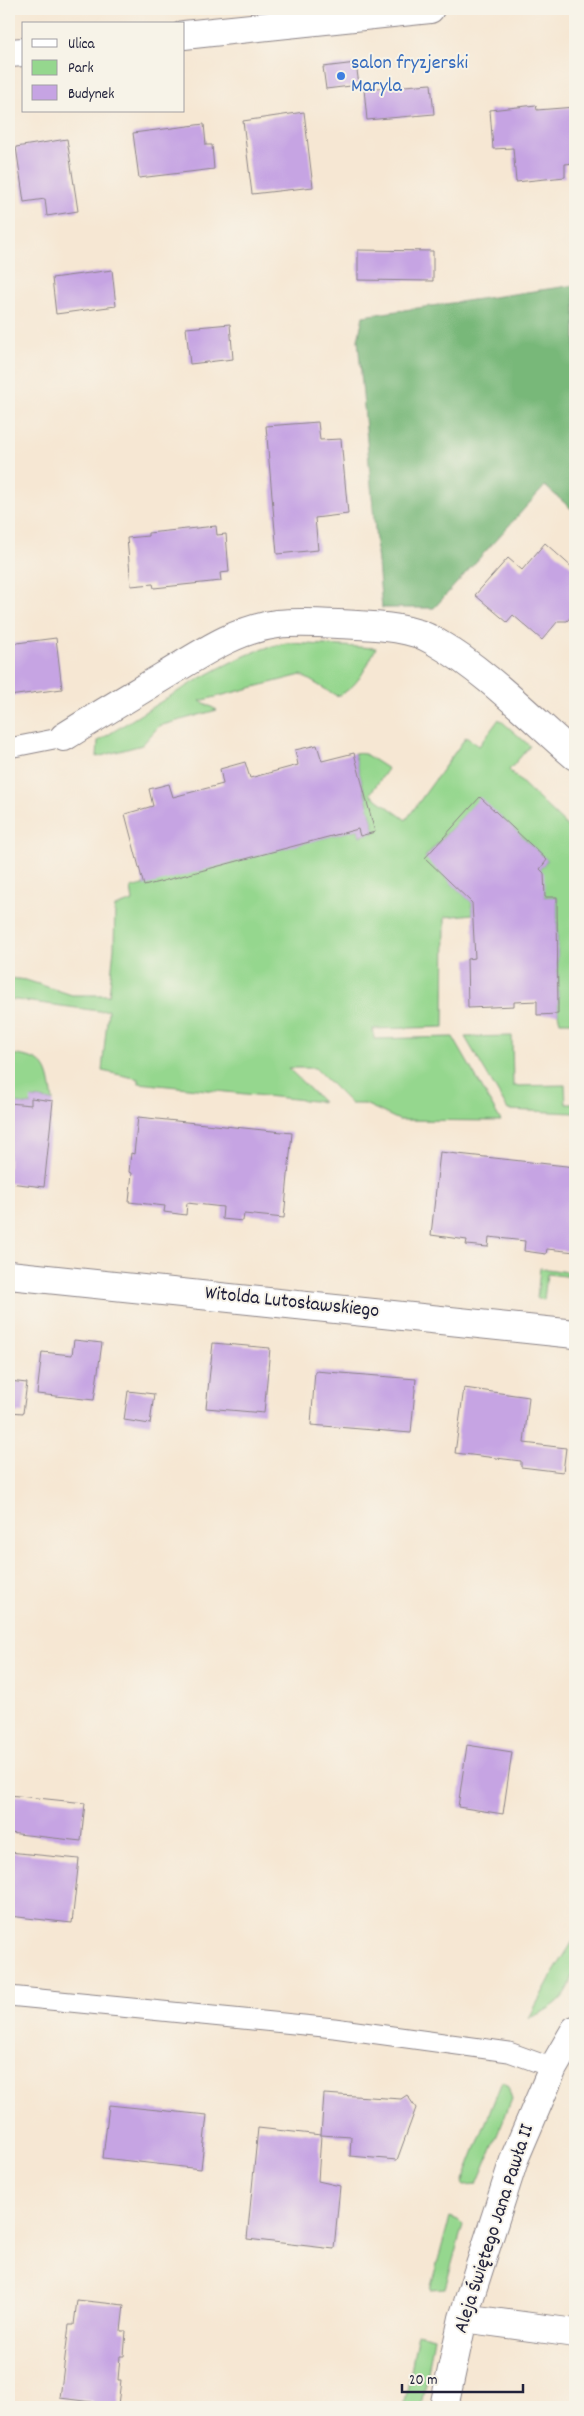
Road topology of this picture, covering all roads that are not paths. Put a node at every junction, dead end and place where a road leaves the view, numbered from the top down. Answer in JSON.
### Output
{"nodes":[{"id":1,"x":430,"y":9,"type":"edge"},
{"id":2,"x":185,"y":35,"type":"edge"},
{"id":3,"x":22,"y":52,"type":"edge"},
{"id":4,"x":9,"y":53,"type":"edge"},
{"id":5,"x":64,"y":737,"type":"joint"},
{"id":6,"x":9,"y":748,"type":"edge"},
{"id":7,"x":575,"y":756,"type":"edge"},
{"id":8,"x":9,"y":1275,"type":"edge"},
{"id":9,"x":575,"y":1334,"type":"edge"},
{"id":10,"x":9,"y":1996,"type":"edge"},
{"id":11,"x":575,"y":2030,"type":"edge"},
{"id":12,"x":553,"y":2068,"type":"junction"},
{"id":13,"x":463,"y":2318,"type":"junction"},
{"id":14,"x":575,"y":2334,"type":"edge"},
{"id":15,"x":444,"y":2407,"type":"edge"}],
"edges":[{"from":1,"to":2,"type":"street"},
{"from":3,"to":4,"type":"street"},
{"from":5,"to":6,"type":"lane"},
{"from":5,"to":7,"type":"street"},
{"from":8,"to":9,"type":"street","name":"Witolda Lutosławskiego"},
{"from":10,"to":12,"type":"lane"},
{"from":11,"to":12,"type":"street","name":"Aleja Świętego Jana Pawła II"},
{"from":12,"to":13,"type":"street","name":"Aleja Świętego Jana Pawła II"},
{"from":13,"to":14,"type":"street"},
{"from":13,"to":15,"type":"street","name":"Aleja Świętego Jana Pawła II"}]}
